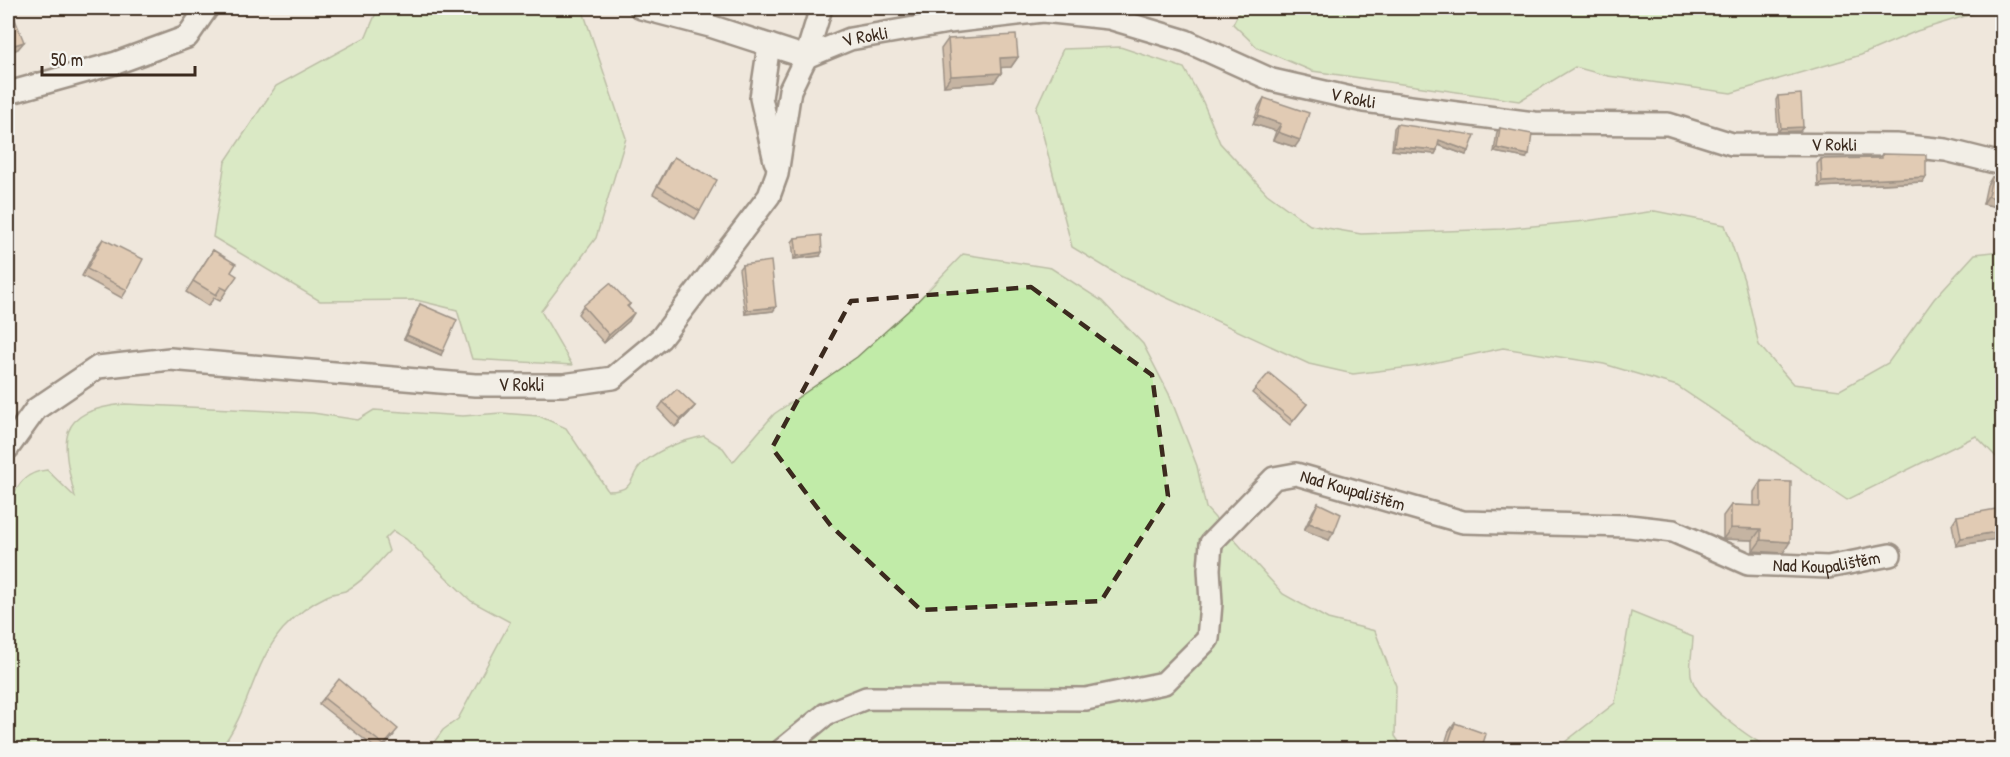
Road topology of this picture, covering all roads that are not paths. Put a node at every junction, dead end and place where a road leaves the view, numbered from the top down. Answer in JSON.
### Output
{"nodes":[{"id":1,"x":207,"y":8,"type":"edge"},
{"id":2,"x":641,"y":8,"type":"edge"},
{"id":3,"x":820,"y":8,"type":"edge"},
{"id":4,"x":769,"y":45,"type":"junction"},
{"id":5,"x":806,"y":57,"type":"junction"},
{"id":6,"x":8,"y":93,"type":"edge"},
{"id":7,"x":2002,"y":164,"type":"edge"},
{"id":8,"x":777,"y":174,"type":"junction"},
{"id":9,"x":8,"y":448,"type":"edge"},
{"id":10,"x":1890,"y":555,"type":"dead end"},
{"id":11,"x":782,"y":750,"type":"edge"}],
"edges":[{"from":1,"to":6,"type":"street"},
{"from":2,"to":4,"type":"street"},
{"from":3,"to":5,"type":"street"},
{"from":4,"to":5,"type":"street"},
{"from":4,"to":8,"type":"street"},
{"from":5,"to":7,"type":"street","name":"V Rokli"},
{"from":5,"to":8,"type":"street","name":"V Rokli"},
{"from":8,"to":9,"type":"street","name":"V Rokli"},
{"from":10,"to":11,"type":"street","name":"Nad Koupalištěm"}]}
